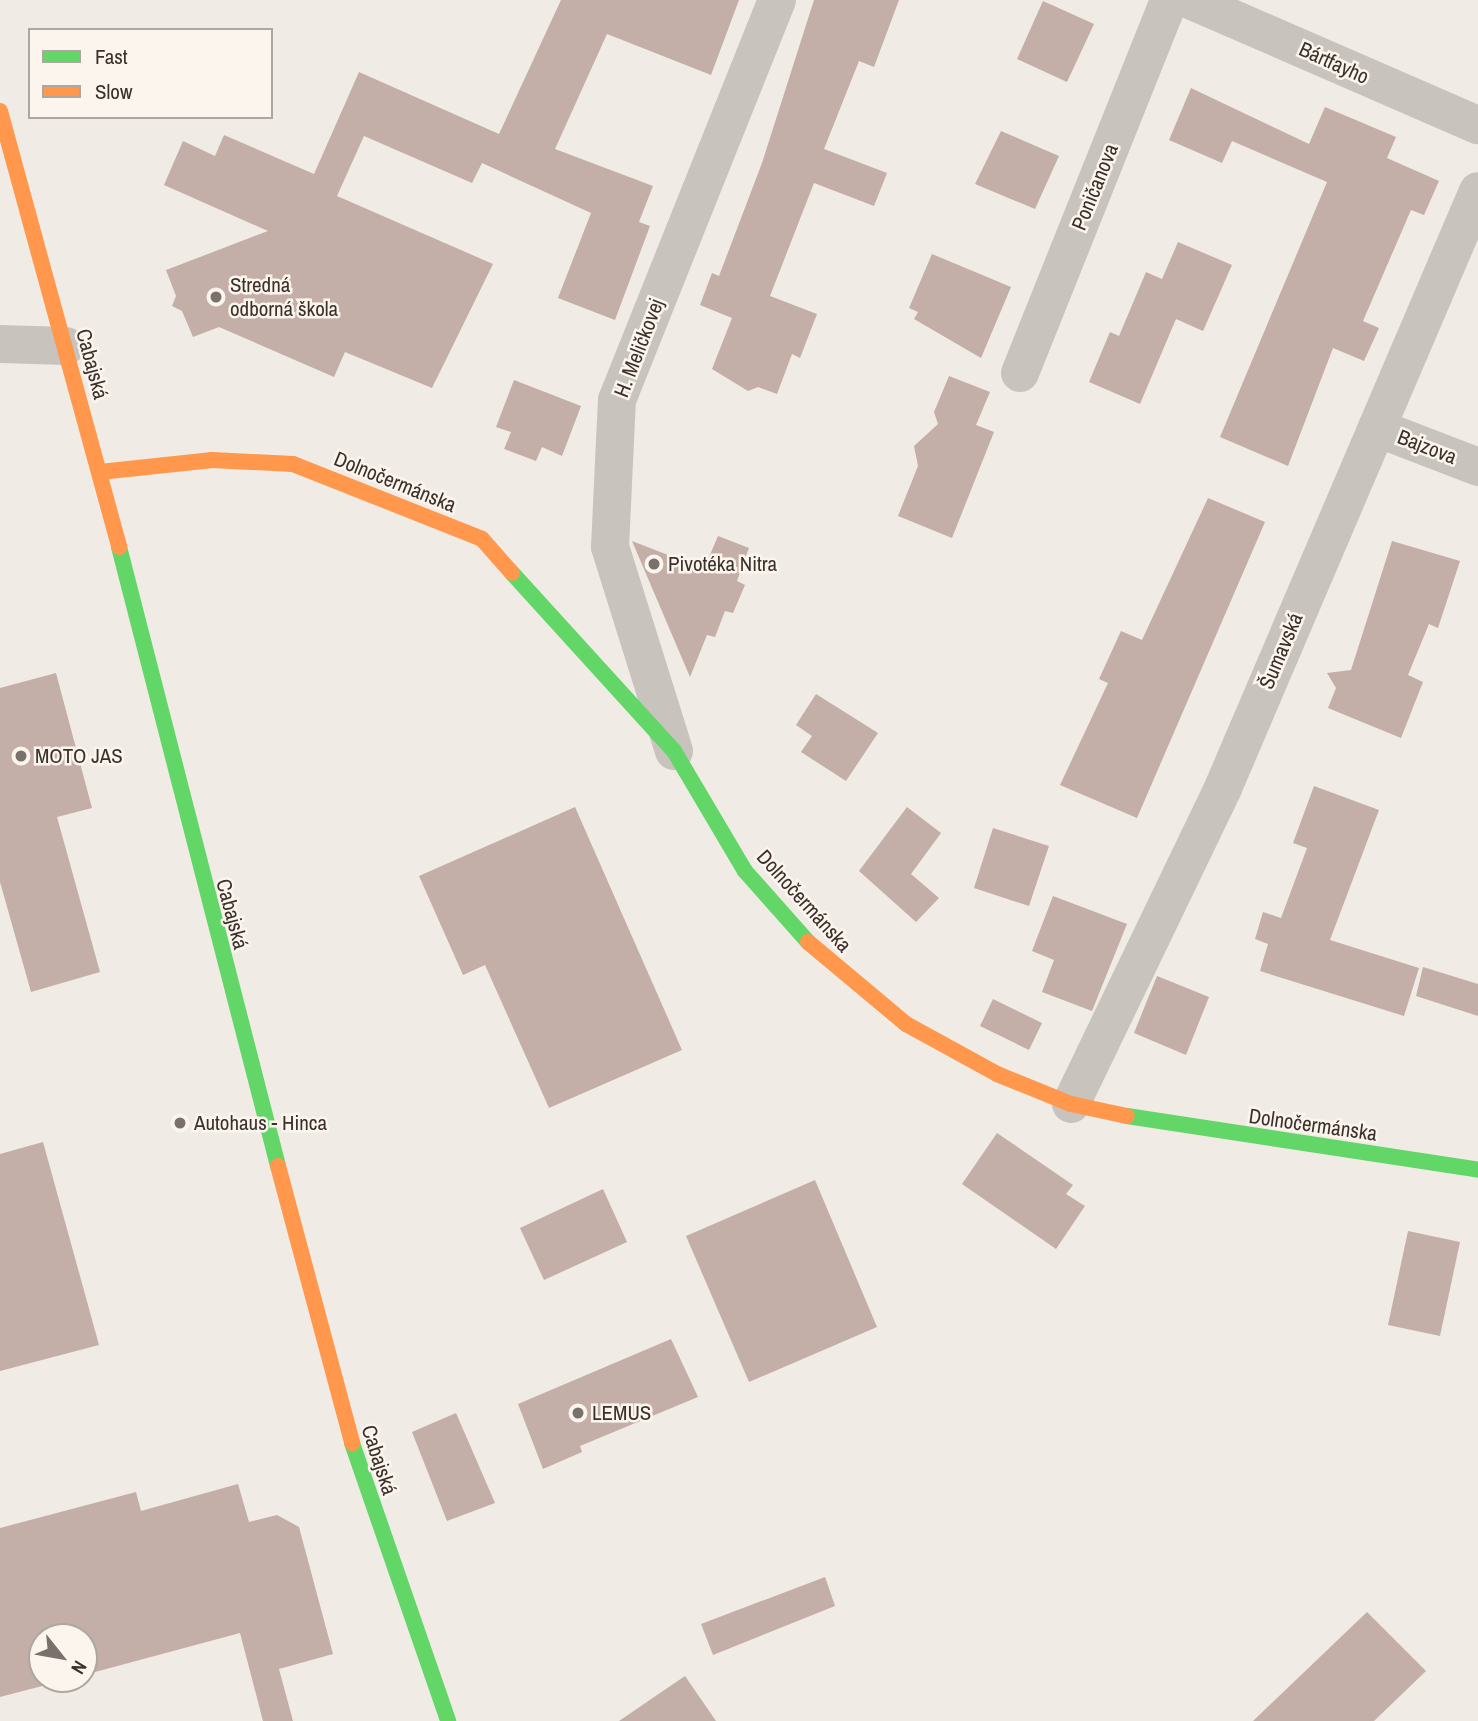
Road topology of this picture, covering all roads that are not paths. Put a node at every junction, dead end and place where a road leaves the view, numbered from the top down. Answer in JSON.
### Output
{"nodes":[{"id":1,"x":777,"y":0,"type":"edge"},
{"id":2,"x":1170,"y":0,"type":"edge"},
{"id":3,"x":1191,"y":0,"type":"edge"},
{"id":4,"x":0,"y":111,"type":"edge"},
{"id":5,"x":1478,"y":125,"type":"edge"},
{"id":6,"x":1478,"y":191,"type":"edge"},
{"id":7,"x":0,"y":344,"type":"edge"},
{"id":8,"x":66,"y":346,"type":"junction"},
{"id":9,"x":1020,"y":373,"type":"dead end"},
{"id":10,"x":1377,"y":428,"type":"junction"},
{"id":11,"x":1478,"y":467,"type":"edge"},
{"id":12,"x":100,"y":472,"type":"junction"},
{"id":13,"x":674,"y":751,"type":"junction"},
{"id":14,"x":1071,"y":1104,"type":"junction"},
{"id":15,"x":1478,"y":1170,"type":"edge"},
{"id":16,"x":448,"y":1721,"type":"edge"}],
"edges":[{"from":1,"to":13,"type":"street","name":"H. Meličkovej"},
{"from":2,"to":9,"type":"street","name":"Poničanova"},
{"from":3,"to":5,"type":"street","name":"Bártfayho"},
{"from":4,"to":8,"type":"main road","name":"Cabajská"},
{"from":6,"to":10,"type":"street","name":"Šumavská"},
{"from":7,"to":8,"type":"street"},
{"from":8,"to":12,"type":"main road","name":"Cabajská"},
{"from":10,"to":11,"type":"street","name":"Bajzova"},
{"from":10,"to":14,"type":"street","name":"Šumavská"},
{"from":12,"to":13,"type":"main road","name":"Dolnočermánska"},
{"from":12,"to":16,"type":"main road","name":"Cabajská"},
{"from":13,"to":14,"type":"main road","name":"Dolnočermánska"},
{"from":14,"to":15,"type":"main road","name":"Dolnočermánska"}]}
